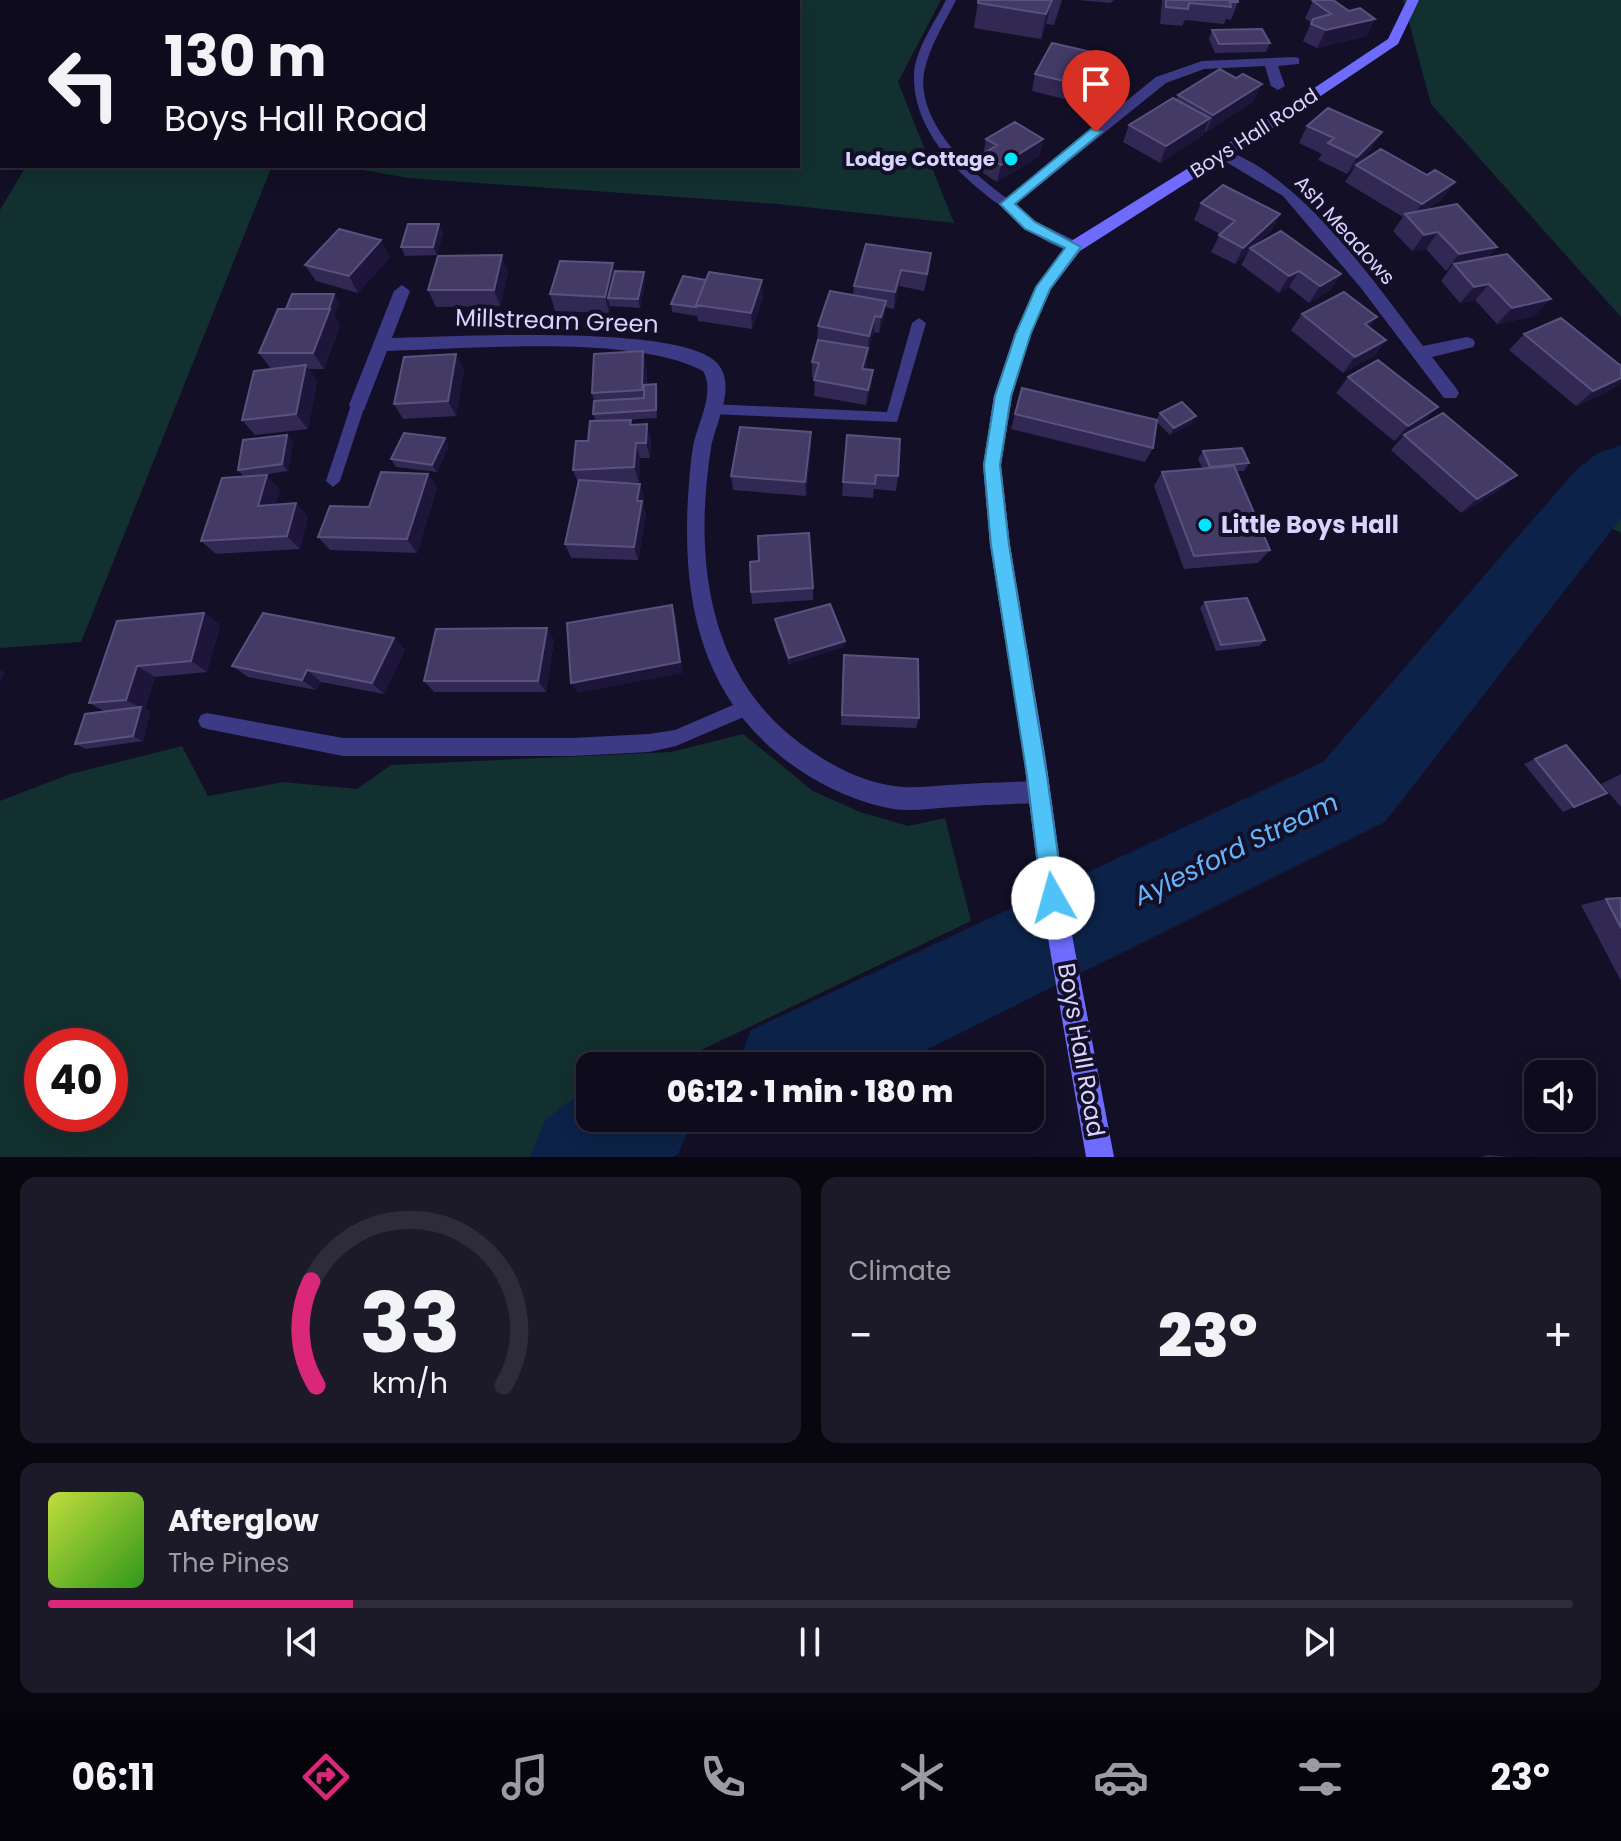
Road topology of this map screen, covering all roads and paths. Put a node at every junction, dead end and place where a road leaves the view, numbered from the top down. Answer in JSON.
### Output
{"nodes":[{"id":1,"x":951,"y":0,"type":"edge"},
{"id":2,"x":1413,"y":0,"type":"edge"},
{"id":3,"x":1294,"y":61,"type":"dead end"},
{"id":4,"x":1271,"y":63,"type":"junction"},
{"id":5,"x":1278,"y":86,"type":"dead end"},
{"id":6,"x":1223,"y":154,"type":"junction"},
{"id":7,"x":1007,"y":204,"type":"junction"},
{"id":8,"x":1074,"y":247,"type":"junction"},
{"id":9,"x":402,"y":291,"type":"dead end"},
{"id":10,"x":919,"y":323,"type":"dead end"},
{"id":11,"x":1467,"y":343,"type":"dead end"},
{"id":12,"x":380,"y":345,"type":"junction"},
{"id":13,"x":1419,"y":353,"type":"junction"},
{"id":14,"x":1450,"y":393,"type":"dead end"},
{"id":15,"x":358,"y":405,"type":"joint"},
{"id":16,"x":711,"y":409,"type":"junction"},
{"id":17,"x":333,"y":481,"type":"dead end"},
{"id":18,"x":747,"y":707,"type":"junction"},
{"id":19,"x":207,"y":721,"type":"dead end"},
{"id":20,"x":1039,"y":792,"type":"junction"},
{"id":21,"x":1100,"y":1157,"type":"edge"}],
"edges":[{"from":1,"to":7,"type":"lane"},
{"from":2,"to":6,"type":"street","name":"Boys Hall Road"},
{"from":3,"to":4,"type":"street","name":"Boys Hall Road"},
{"from":4,"to":5,"type":"street","name":"Boys Hall Road"},
{"from":4,"to":7,"type":"street","name":"Boys Hall Road"},
{"from":6,"to":8,"type":"street","name":"Boys Hall Road"},
{"from":6,"to":13,"type":"street","name":"Ash Meadows"},
{"from":7,"to":8,"type":"street"},
{"from":8,"to":20,"type":"street","name":"Boys Hall Road"},
{"from":9,"to":12,"type":"street"},
{"from":10,"to":16,"type":"lane"},
{"from":11,"to":13,"type":"street"},
{"from":12,"to":15,"type":"street"},
{"from":12,"to":16,"type":"street","name":"Millstream Green"},
{"from":13,"to":14,"type":"street","name":"Ash Meadows"},
{"from":15,"to":17,"type":"lane"},
{"from":16,"to":18,"type":"street","name":"Millstream Green"},
{"from":18,"to":19,"type":"lane"},
{"from":18,"to":20,"type":"street","name":"Millstream Green"},
{"from":20,"to":21,"type":"street","name":"Boys Hall Road"}]}
